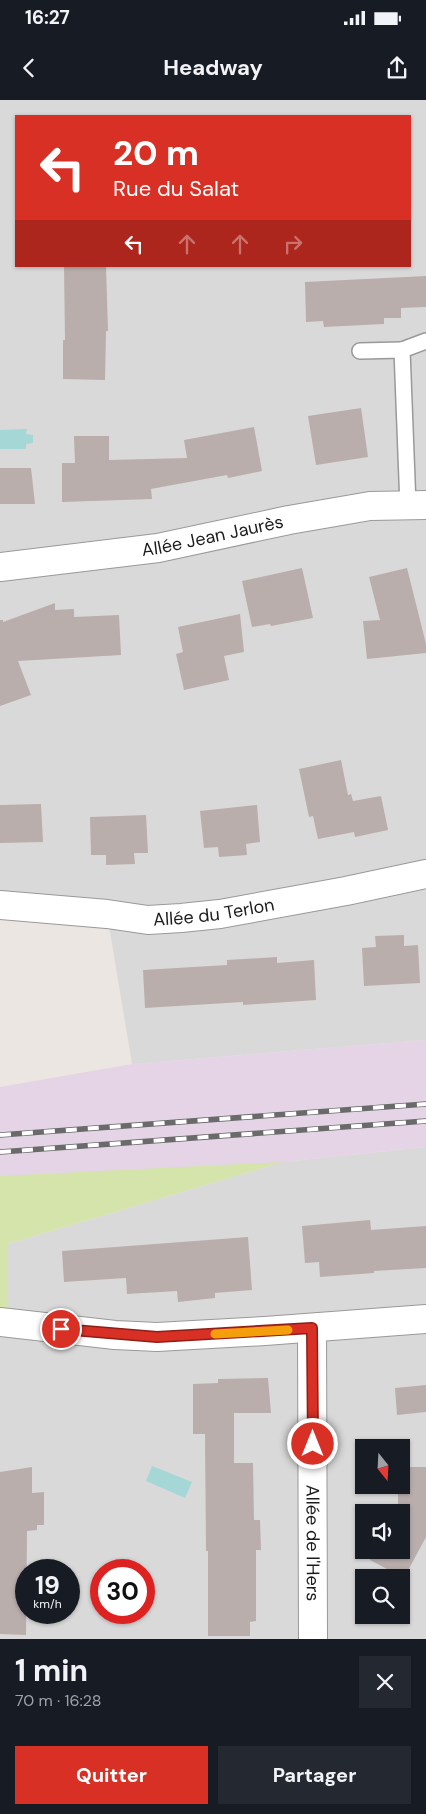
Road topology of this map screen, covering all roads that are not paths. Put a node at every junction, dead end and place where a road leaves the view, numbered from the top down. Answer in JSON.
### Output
{"nodes":[{"id":1,"x":426,"y":341,"type":"edge"},
{"id":2,"x":402,"y":350,"type":"junction"},
{"id":3,"x":360,"y":351,"type":"dead end"},
{"id":4,"x":417,"y":505,"type":"edge"},
{"id":5,"x":0,"y":567,"type":"edge"},
{"id":6,"x":426,"y":874,"type":"edge"},
{"id":7,"x":0,"y":905,"type":"edge"},
{"id":8,"x":426,"y":1319,"type":"edge"},
{"id":9,"x":0,"y":1322,"type":"edge"},
{"id":10,"x":312,"y":1328,"type":"junction"},
{"id":11,"x":313,"y":1639,"type":"edge"}],
"edges":[{"from":1,"to":2,"type":"lane"},
{"from":2,"to":3,"type":"lane"},
{"from":2,"to":4,"type":"lane"},
{"from":4,"to":5,"type":"street","name":"Allée Jean Jaurès"},
{"from":6,"to":7,"type":"street","name":"Allée du Terlon"},
{"from":8,"to":10,"type":"street"},
{"from":9,"to":10,"type":"street"},
{"from":10,"to":11,"type":"street","name":"Allée de l'Hers"}]}
